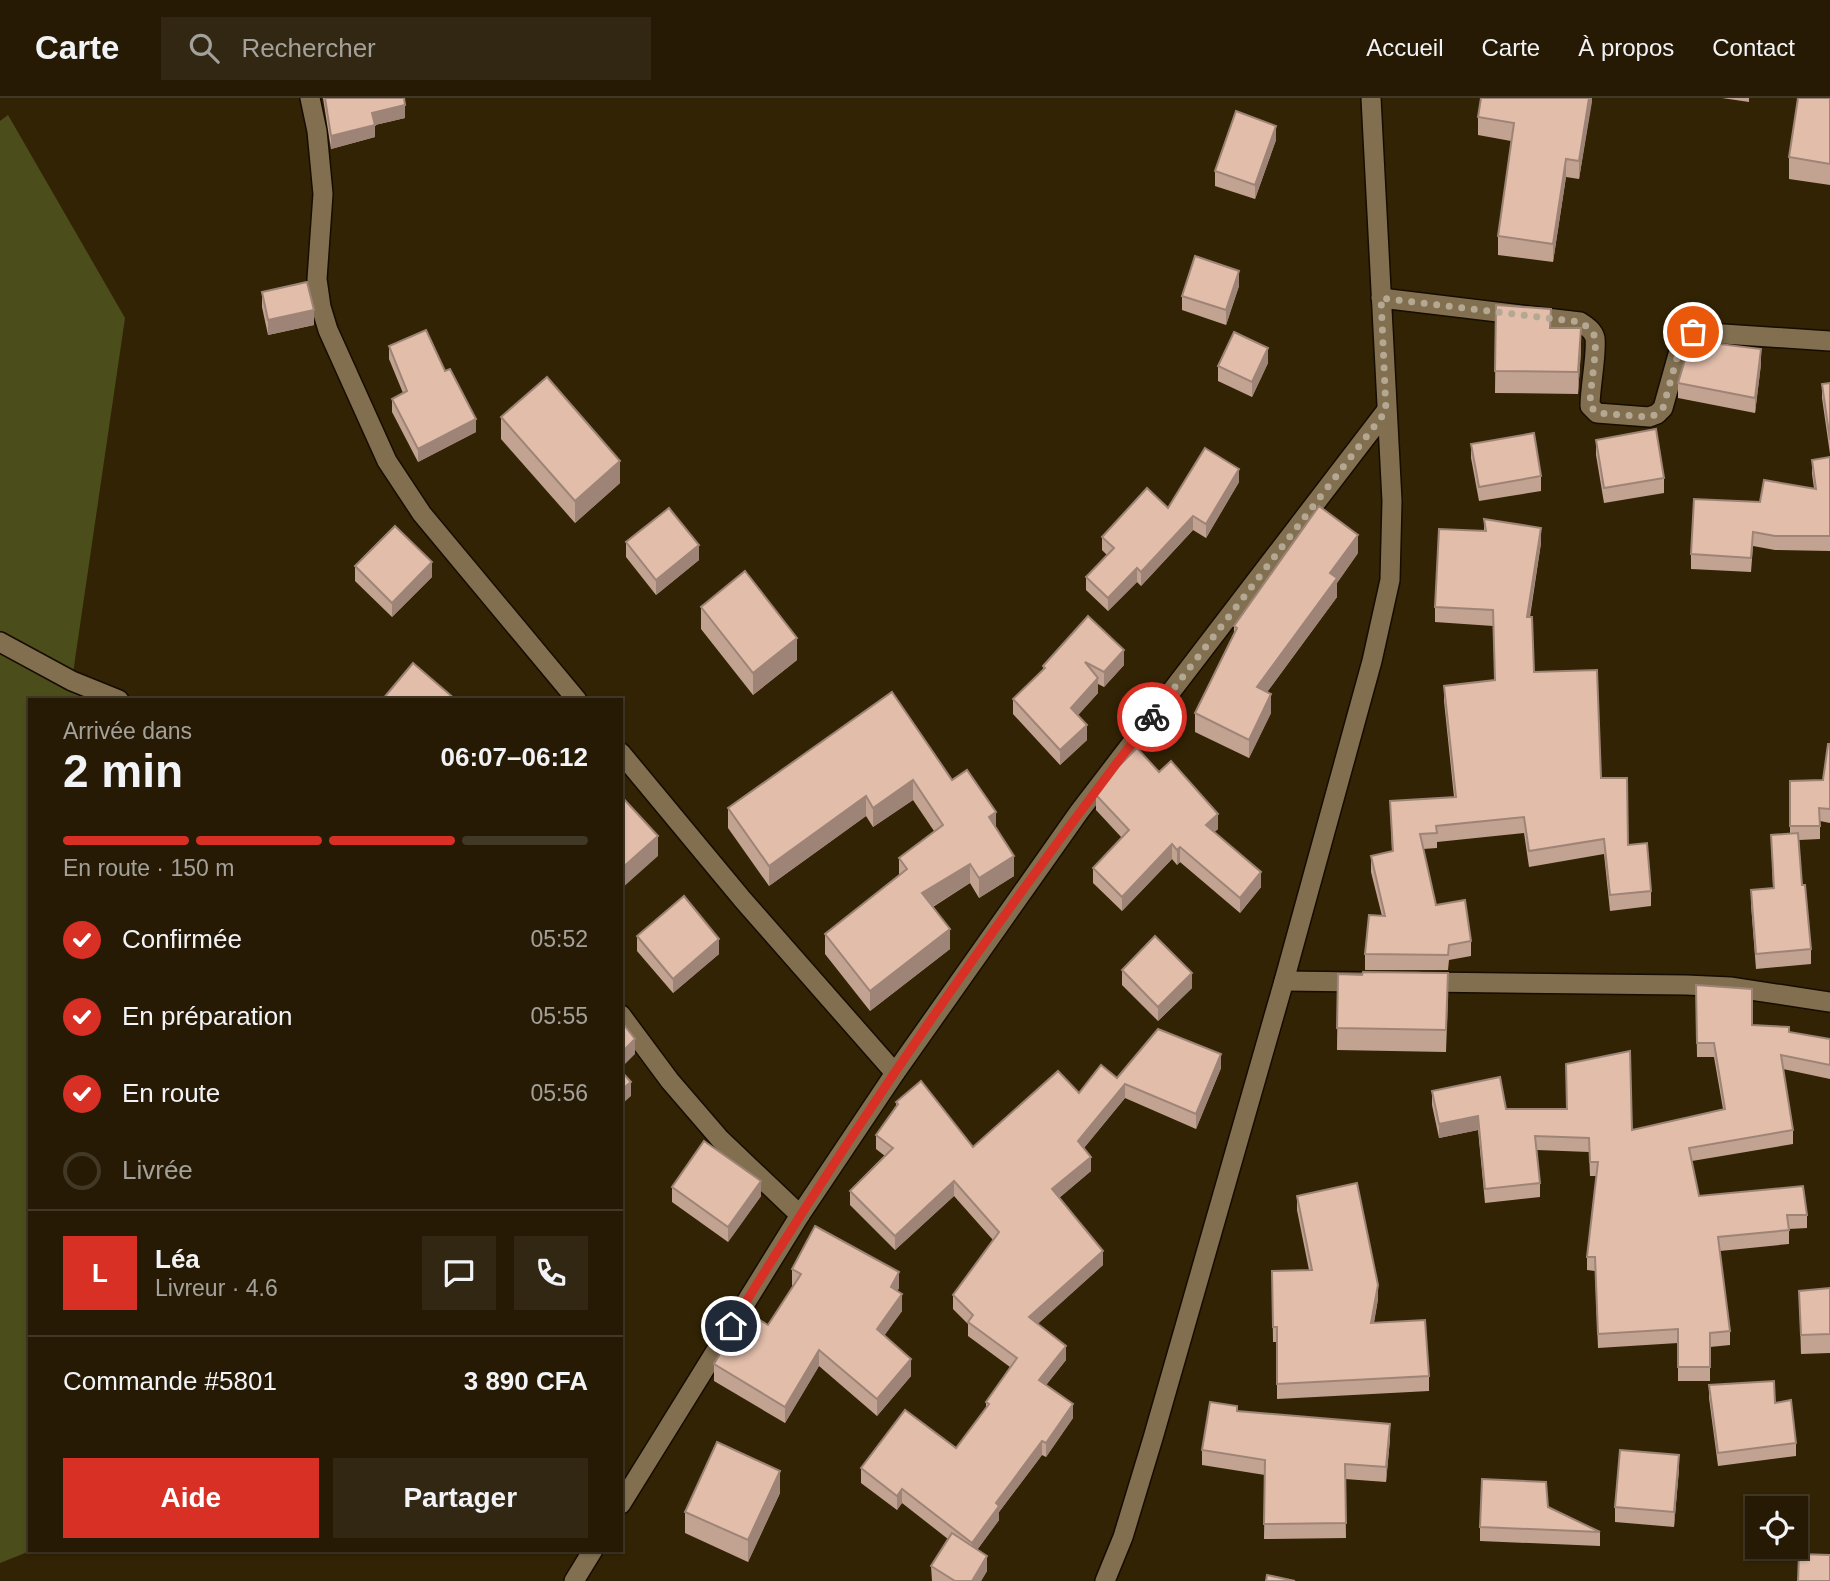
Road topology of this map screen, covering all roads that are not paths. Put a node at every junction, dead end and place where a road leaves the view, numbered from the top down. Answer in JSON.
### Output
{"nodes":[{"id":1,"x":310,"y":98,"type":"edge"},
{"id":2,"x":1371,"y":98,"type":"edge"},
{"id":3,"x":1381,"y":298,"type":"junction"},
{"id":4,"x":1830,"y":341,"type":"edge"},
{"id":5,"x":1386,"y":411,"type":"junction"},
{"id":6,"x":0,"y":642,"type":"edge"},
{"id":7,"x":113,"y":698,"type":"edge"},
{"id":8,"x":575,"y":698,"type":"edge"},
{"id":9,"x":623,"y":755,"type":"edge"},
{"id":10,"x":1284,"y":981,"type":"junction"},
{"id":11,"x":1381,"y":982,"type":"edge"},
{"id":12,"x":1409,"y":982,"type":"edge"},
{"id":13,"x":1830,"y":1002,"type":"edge"},
{"id":14,"x":623,"y":1018,"type":"edge"},
{"id":15,"x":895,"y":1073,"type":"junction"},
{"id":16,"x":800,"y":1215,"type":"junction"},
{"id":17,"x":623,"y":1501,"type":"edge"},
{"id":18,"x":592,"y":1552,"type":"edge"},
{"id":19,"x":574,"y":1581,"type":"edge"},
{"id":20,"x":1105,"y":1581,"type":"edge"}],
"edges":[{"from":1,"to":8,"type":"street"},
{"from":2,"to":3,"type":"street"},
{"from":3,"to":4,"type":"street"},
{"from":3,"to":5,"type":"street"},
{"from":5,"to":10,"type":"street"},
{"from":5,"to":15,"type":"street"},
{"from":6,"to":7,"type":"street"},
{"from":9,"to":15,"type":"street"},
{"from":10,"to":11,"type":"street"},
{"from":10,"to":20,"type":"street"},
{"from":12,"to":13,"type":"street"},
{"from":14,"to":16,"type":"street"},
{"from":15,"to":16,"type":"street"},
{"from":16,"to":17,"type":"street"},
{"from":18,"to":19,"type":"street"}]}
